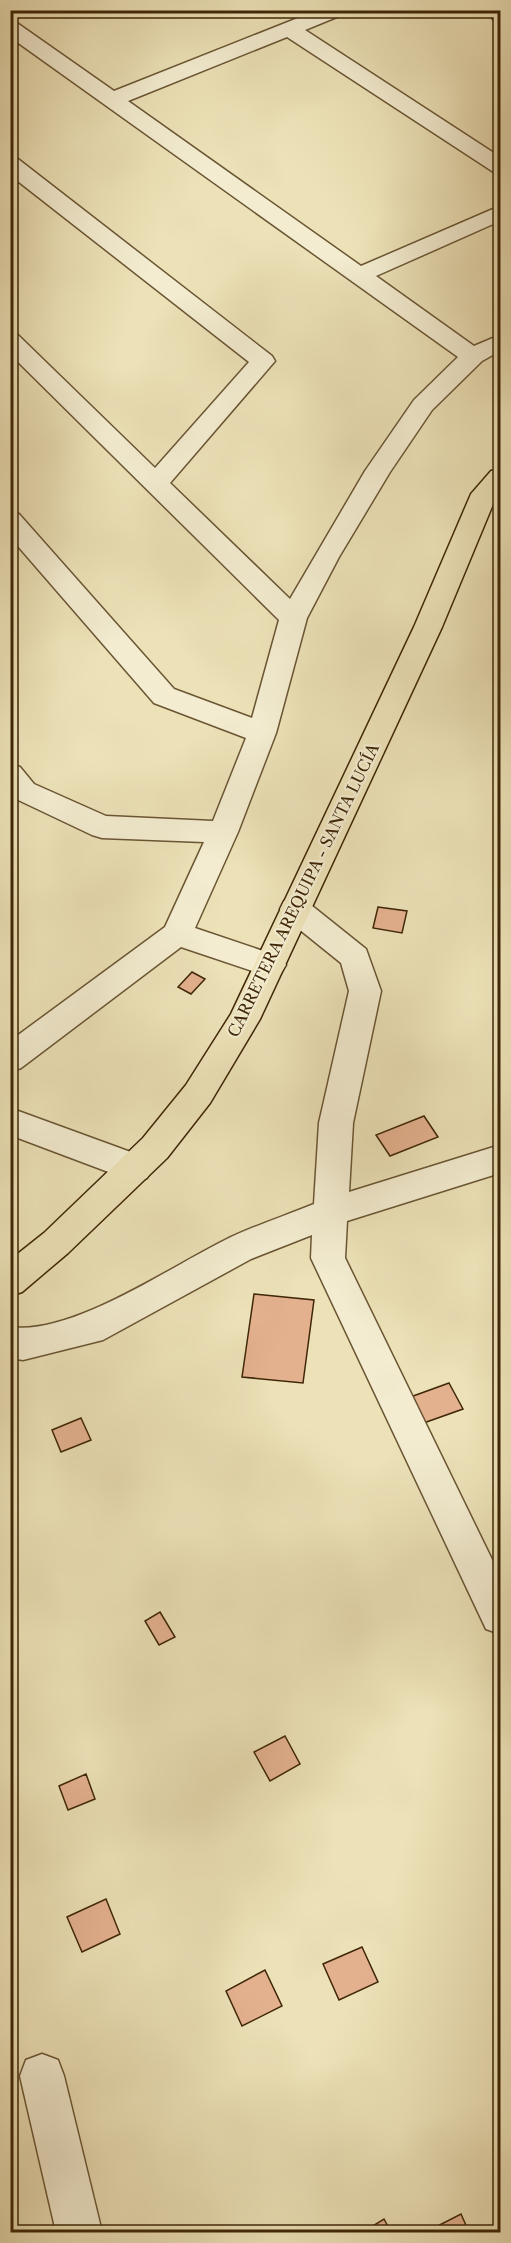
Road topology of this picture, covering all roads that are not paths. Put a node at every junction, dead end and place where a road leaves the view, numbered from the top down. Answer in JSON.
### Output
{"nodes":[{"id":1,"x":337,"y":10,"type":"edge"},
{"id":2,"x":494,"y":10,"type":"edge"},
{"id":3,"x":501,"y":15,"type":"edge"},
{"id":4,"x":10,"y":27,"type":"edge"},
{"id":5,"x":289,"y":29,"type":"junction"},
{"id":6,"x":113,"y":99,"type":"junction"},
{"id":7,"x":10,"y":164,"type":"edge"},
{"id":8,"x":501,"y":166,"type":"edge"},
{"id":9,"x":501,"y":213,"type":"edge"},
{"id":10,"x":360,"y":275,"type":"junction"},
{"id":11,"x":10,"y":340,"type":"edge"},
{"id":12,"x":501,"y":342,"type":"edge"},
{"id":13,"x":473,"y":356,"type":"junction"},
{"id":14,"x":501,"y":477,"type":"edge"},
{"id":15,"x":155,"y":484,"type":"junction"},
{"id":16,"x":10,"y":520,"type":"edge"},
{"id":17,"x":293,"y":618,"type":"junction"},
{"id":18,"x":262,"y":734,"type":"junction"},
{"id":19,"x":10,"y":774,"type":"edge"},
{"id":20,"x":223,"y":832,"type":"junction"},
{"id":21,"x":295,"y":909,"type":"junction"},
{"id":22,"x":177,"y":934,"type":"junction"},
{"id":23,"x":270,"y":965,"type":"junction"},
{"id":24,"x":10,"y":1059,"type":"edge"},
{"id":25,"x":10,"y":1120,"type":"edge"},
{"id":26,"x":501,"y":1158,"type":"edge"},
{"id":27,"x":135,"y":1168,"type":"junction"},
{"id":28,"x":331,"y":1212,"type":"junction"},
{"id":29,"x":10,"y":1281,"type":"edge"},
{"id":30,"x":10,"y":1342,"type":"edge"},
{"id":31,"x":501,"y":1616,"type":"edge"},
{"id":32,"x":42,"y":2076,"type":"dead end"},
{"id":33,"x":79,"y":2232,"type":"edge"}],
"edges":[{"from":1,"to":5,"type":"street"},
{"from":2,"to":3,"type":"street"},
{"from":4,"to":6,"type":"street"},
{"from":5,"to":6,"type":"street"},
{"from":5,"to":8,"type":"street"},
{"from":6,"to":10,"type":"street"},
{"from":7,"to":15,"type":"street"},
{"from":9,"to":10,"type":"street"},
{"from":10,"to":13,"type":"street"},
{"from":11,"to":15,"type":"street"},
{"from":12,"to":13,"type":"street"},
{"from":13,"to":17,"type":"street"},
{"from":14,"to":21,"type":"main road","name":"CARRETERA AREQUIPA - SANTA LUCÍA"},
{"from":15,"to":17,"type":"street"},
{"from":16,"to":18,"type":"street"},
{"from":17,"to":18,"type":"street"},
{"from":18,"to":20,"type":"street"},
{"from":19,"to":20,"type":"street"},
{"from":20,"to":22,"type":"street"},
{"from":21,"to":23,"type":"main road","name":"CARRETERA AREQUIPA - SANTA LUCÍA"},
{"from":21,"to":28,"type":"street"},
{"from":22,"to":23,"type":"street"},
{"from":22,"to":24,"type":"street"},
{"from":23,"to":27,"type":"main road","name":"CARRETERA AREQUIPA - SANTA LUCÍA"},
{"from":25,"to":27,"type":"street"},
{"from":26,"to":28,"type":"street"},
{"from":27,"to":29,"type":"main road","name":"CARRETERA AREQUIPA - SANTA LUCÍA"},
{"from":28,"to":30,"type":"street"},
{"from":28,"to":31,"type":"street"},
{"from":32,"to":33,"type":"street"}]}
